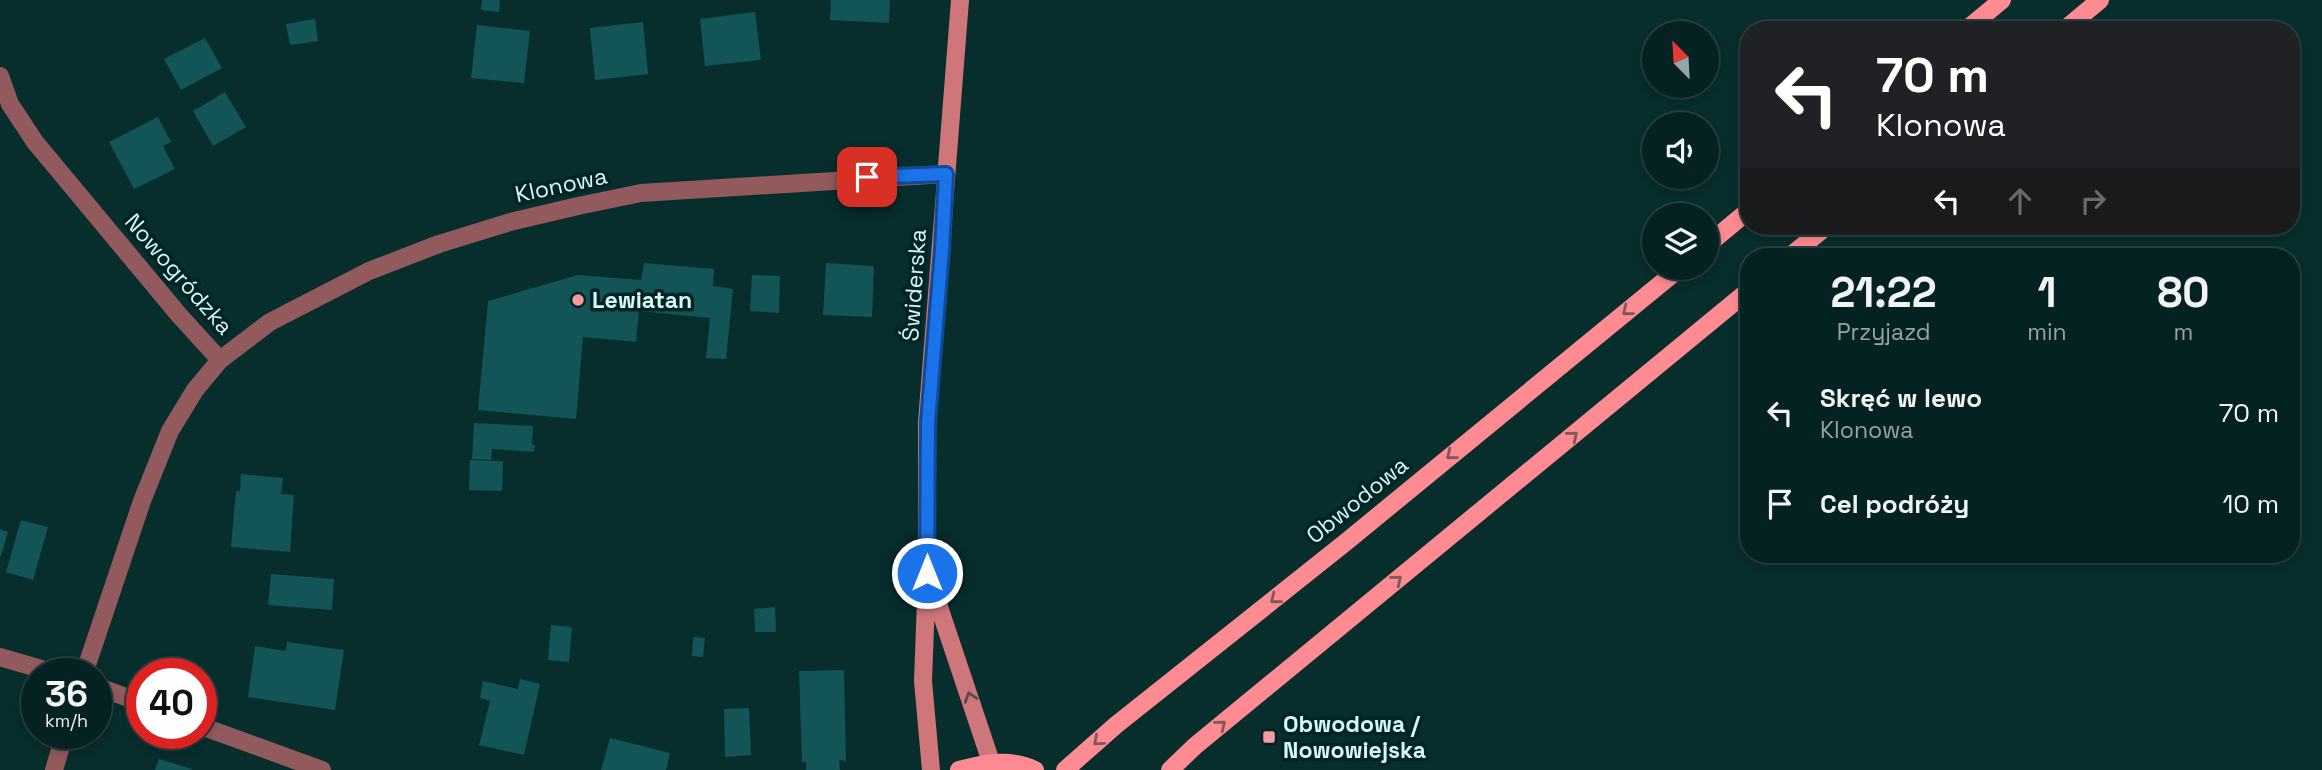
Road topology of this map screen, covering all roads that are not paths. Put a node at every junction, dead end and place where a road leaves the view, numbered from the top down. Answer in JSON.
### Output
{"nodes":[{"id":1,"x":960,"y":0,"type":"edge"},
{"id":2,"x":2002,"y":0,"type":"edge"},
{"id":3,"x":2100,"y":0,"type":"edge"},
{"id":4,"x":1977,"y":21,"type":"edge"},
{"id":5,"x":2075,"y":21,"type":"edge"},
{"id":6,"x":0,"y":76,"type":"edge"},
{"id":7,"x":946,"y":174,"type":"junction"},
{"id":8,"x":1740,"y":218,"type":"edge"},
{"id":9,"x":1719,"y":235,"type":"edge"},
{"id":10,"x":1816,"y":235,"type":"edge"},
{"id":11,"x":1800,"y":248,"type":"edge"},
{"id":12,"x":1665,"y":280,"type":"edge"},
{"id":13,"x":1740,"y":298,"type":"edge"},
{"id":14,"x":220,"y":359,"type":"junction"},
{"id":15,"x":927,"y":573,"type":"junction"},
{"id":16,"x":0,"y":657,"type":"edge"},
{"id":17,"x":89,"y":658,"type":"edge"},
{"id":18,"x":21,"y":663,"type":"edge"},
{"id":19,"x":217,"y":732,"type":"edge"},
{"id":20,"x":60,"y":749,"type":"edge"},
{"id":21,"x":991,"y":762,"type":"junction"},
{"id":22,"x":54,"y":770,"type":"edge"},
{"id":23,"x":321,"y":770,"type":"edge"},
{"id":24,"x":931,"y":770,"type":"edge"},
{"id":25,"x":959,"y":770,"type":"edge"},
{"id":26,"x":1035,"y":770,"type":"edge"},
{"id":27,"x":1065,"y":770,"type":"edge"},
{"id":28,"x":1170,"y":770,"type":"edge"}],
"edges":[{"from":1,"to":7,"type":"street","name":"Świderska"},
{"from":2,"to":4,"type":"main road"},
{"from":3,"to":5,"type":"main road"},
{"from":6,"to":14,"type":"street","name":"Nowogródzka"},
{"from":7,"to":14,"type":"street","name":"Klonowa"},
{"from":7,"to":15,"type":"street","name":"Świderska"},
{"from":8,"to":9,"type":"main road"},
{"from":10,"to":11,"type":"main road"},
{"from":12,"to":27,"type":"main road","name":"Obwodowa","one_way":true},
{"from":28,"to":13,"type":"main road","one_way":true},
{"from":14,"to":17,"type":"street","name":"Nowogródzka"},
{"from":21,"to":15,"type":"street","name":"Świderska","one_way":true},
{"from":15,"to":24,"type":"street","name":"Świderska"},
{"from":16,"to":18,"type":"street"},
{"from":19,"to":23,"type":"street"},
{"from":20,"to":22,"type":"street"},
{"from":21,"to":25,"type":"main road"},
{"from":21,"to":26,"type":"main road"}]}
